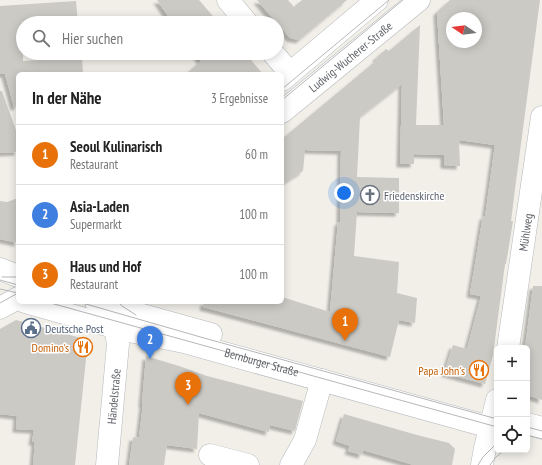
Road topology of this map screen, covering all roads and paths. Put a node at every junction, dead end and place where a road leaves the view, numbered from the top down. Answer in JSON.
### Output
{"nodes":[{"id":1,"x":228,"y":0,"type":"edge"},
{"id":2,"x":377,"y":0,"type":"edge"},
{"id":3,"x":419,"y":0,"type":"edge"},
{"id":4,"x":241,"y":16,"type":"edge"},
{"id":5,"x":277,"y":60,"type":"edge"},
{"id":6,"x":283,"y":72,"type":"edge"},
{"id":7,"x":286,"y":77,"type":"edge"},
{"id":8,"x":284,"y":110,"type":"edge"},
{"id":9,"x":542,"y":117,"type":"edge"},
{"id":10,"x":0,"y":269,"type":"edge"},
{"id":11,"x":16,"y":275,"type":"edge"},
{"id":12,"x":0,"y":276,"type":"edge"},
{"id":13,"x":16,"y":276,"type":"edge"},
{"id":14,"x":47,"y":304,"type":"edge"},
{"id":15,"x":101,"y":304,"type":"edge"},
{"id":16,"x":121,"y":313,"type":"edge"},
{"id":17,"x":508,"y":345,"type":"edge"},
{"id":18,"x":322,"y":380,"type":"junction"},
{"id":19,"x":494,"y":417,"type":"edge"},
{"id":20,"x":494,"y":417,"type":"edge"},
{"id":21,"x":494,"y":421,"type":"edge"},
{"id":22,"x":530,"y":425,"type":"edge"},
{"id":23,"x":542,"y":428,"type":"edge"},
{"id":24,"x":530,"y":438,"type":"edge"},
{"id":25,"x":542,"y":442,"type":"edge"},
{"id":26,"x":210,"y":455,"type":"dead end"},
{"id":27,"x":107,"y":465,"type":"edge"},
{"id":28,"x":248,"y":465,"type":"edge"},
{"id":29,"x":292,"y":465,"type":"edge"},
{"id":30,"x":482,"y":465,"type":"edge"}],
"edges":[{"from":1,"to":4,"type":"street"},
{"from":2,"to":7,"type":"street","name":"Ludwig-Wucherer-Straße"},
{"from":3,"to":8,"type":"street","name":"Ludwig-Wucherer-Straße"},
{"from":5,"to":6,"type":"street"},
{"from":9,"to":17,"type":"street","name":"Mühlweg"},
{"from":10,"to":11,"type":"street"},
{"from":12,"to":13,"type":"street"},
{"from":14,"to":16,"type":"street","name":"Bernburger Straße"},
{"from":15,"to":16,"type":"street","name":"Bernburger Straße"},
{"from":16,"to":18,"type":"street","name":"Bernburger Straße"},
{"from":16,"to":19,"type":"street","name":"Bernburger Straße"},
{"from":16,"to":27,"type":"street","name":"Händelstraße"},
{"from":18,"to":20,"type":"street","name":"Bernburger Straße"},
{"from":18,"to":29,"type":"street"},
{"from":21,"to":30,"type":"street"},
{"from":22,"to":23,"type":"street"},
{"from":24,"to":25,"type":"street"},
{"from":26,"to":28,"type":"street"}]}
